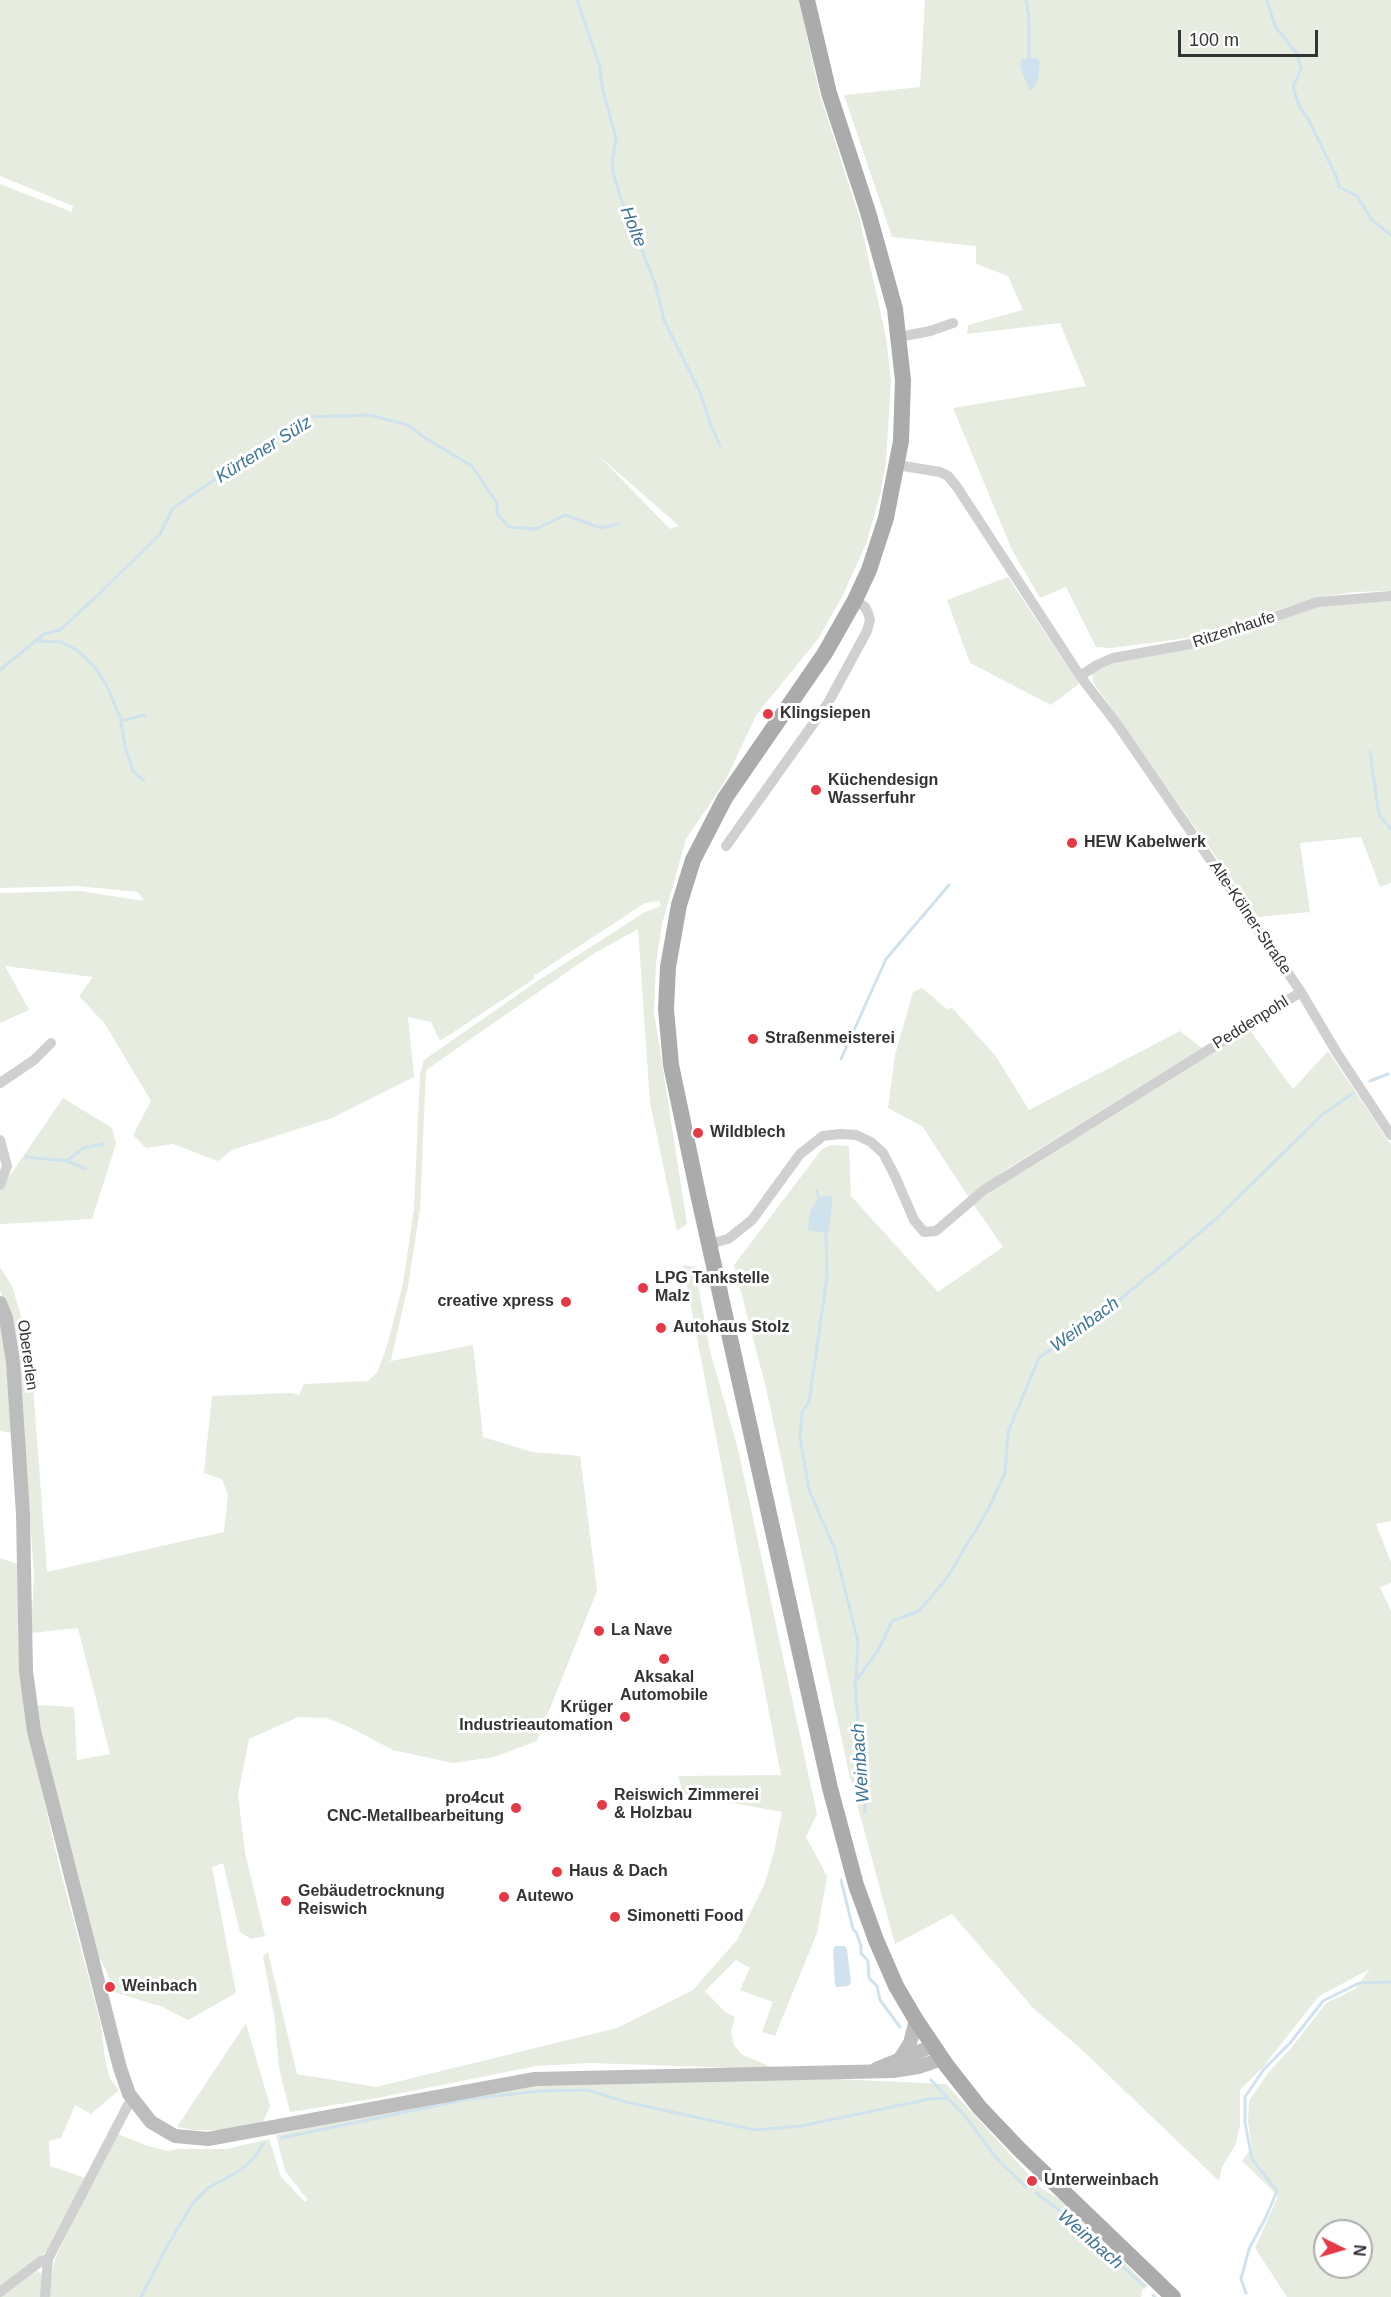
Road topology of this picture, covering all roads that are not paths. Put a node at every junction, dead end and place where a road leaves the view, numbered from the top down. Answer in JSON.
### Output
{"nodes":[{"id":1,"x":807,"y":0,"type":"edge"},
{"id":2,"x":953,"y":323,"type":"dead end"},
{"id":3,"x":899,"y":337,"type":"junction"},
{"id":4,"x":897,"y":465,"type":"junction"},
{"id":5,"x":1391,"y":596,"type":"edge"},
{"id":6,"x":855,"y":600,"type":"junction"},
{"id":7,"x":1080,"y":676,"type":"junction"},
{"id":8,"x":726,"y":846,"type":"dead end"},
{"id":9,"x":1301,"y":992,"type":"junction"},
{"id":10,"x":51,"y":1043,"type":"dead end"},
{"id":11,"x":0,"y":1083,"type":"edge"},
{"id":12,"x":1391,"y":1135,"type":"edge"},
{"id":13,"x":0,"y":1140,"type":"edge"},
{"id":14,"x":0,"y":1185,"type":"edge"},
{"id":15,"x":709,"y":1244,"type":"junction"},
{"id":16,"x":0,"y":1303,"type":"edge"},
{"id":17,"x":916,"y":2020,"type":"junction"},
{"id":18,"x":937,"y":2052,"type":"junction"},
{"id":19,"x":899,"y":2060,"type":"junction"},
{"id":20,"x":871,"y":2070,"type":"junction"},
{"id":21,"x":134,"y":2102,"type":"junction"},
{"id":22,"x":48,"y":2259,"type":"junction"},
{"id":23,"x":0,"y":2292,"type":"edge"},
{"id":24,"x":45,"y":2297,"type":"edge"},
{"id":25,"x":1173,"y":2297,"type":"edge"}],
"edges":[{"from":1,"to":3,"type":"main road"},
{"from":2,"to":3,"type":"street"},
{"from":3,"to":4,"type":"main road"},
{"from":4,"to":6,"type":"main road"},
{"from":4,"to":7,"type":"street"},
{"from":5,"to":7,"type":"street","name":"Ritzenhaufe"},
{"from":6,"to":8,"type":"street"},
{"from":6,"to":15,"type":"main road"},
{"from":7,"to":9,"type":"street","name":"Alte-Kölner-Straße"},
{"from":9,"to":12,"type":"street","name":"Alte-Kölner-Straße"},
{"from":9,"to":15,"type":"street","name":"Peddenpohl"},
{"from":10,"to":11,"type":"street"},
{"from":13,"to":14,"type":"street"},
{"from":15,"to":17,"type":"main road"},
{"from":16,"to":21,"type":"main road","name":"Obererlen"},
{"from":17,"to":18,"type":"main road"},
{"from":17,"to":19,"type":"main road"},
{"from":18,"to":19,"type":"main road"},
{"from":18,"to":20,"type":"main road"},
{"from":18,"to":25,"type":"main road"},
{"from":19,"to":20,"type":"main road"},
{"from":20,"to":21,"type":"main road"},
{"from":21,"to":22,"type":"street"},
{"from":22,"to":23,"type":"street"},
{"from":22,"to":24,"type":"street"}]}
